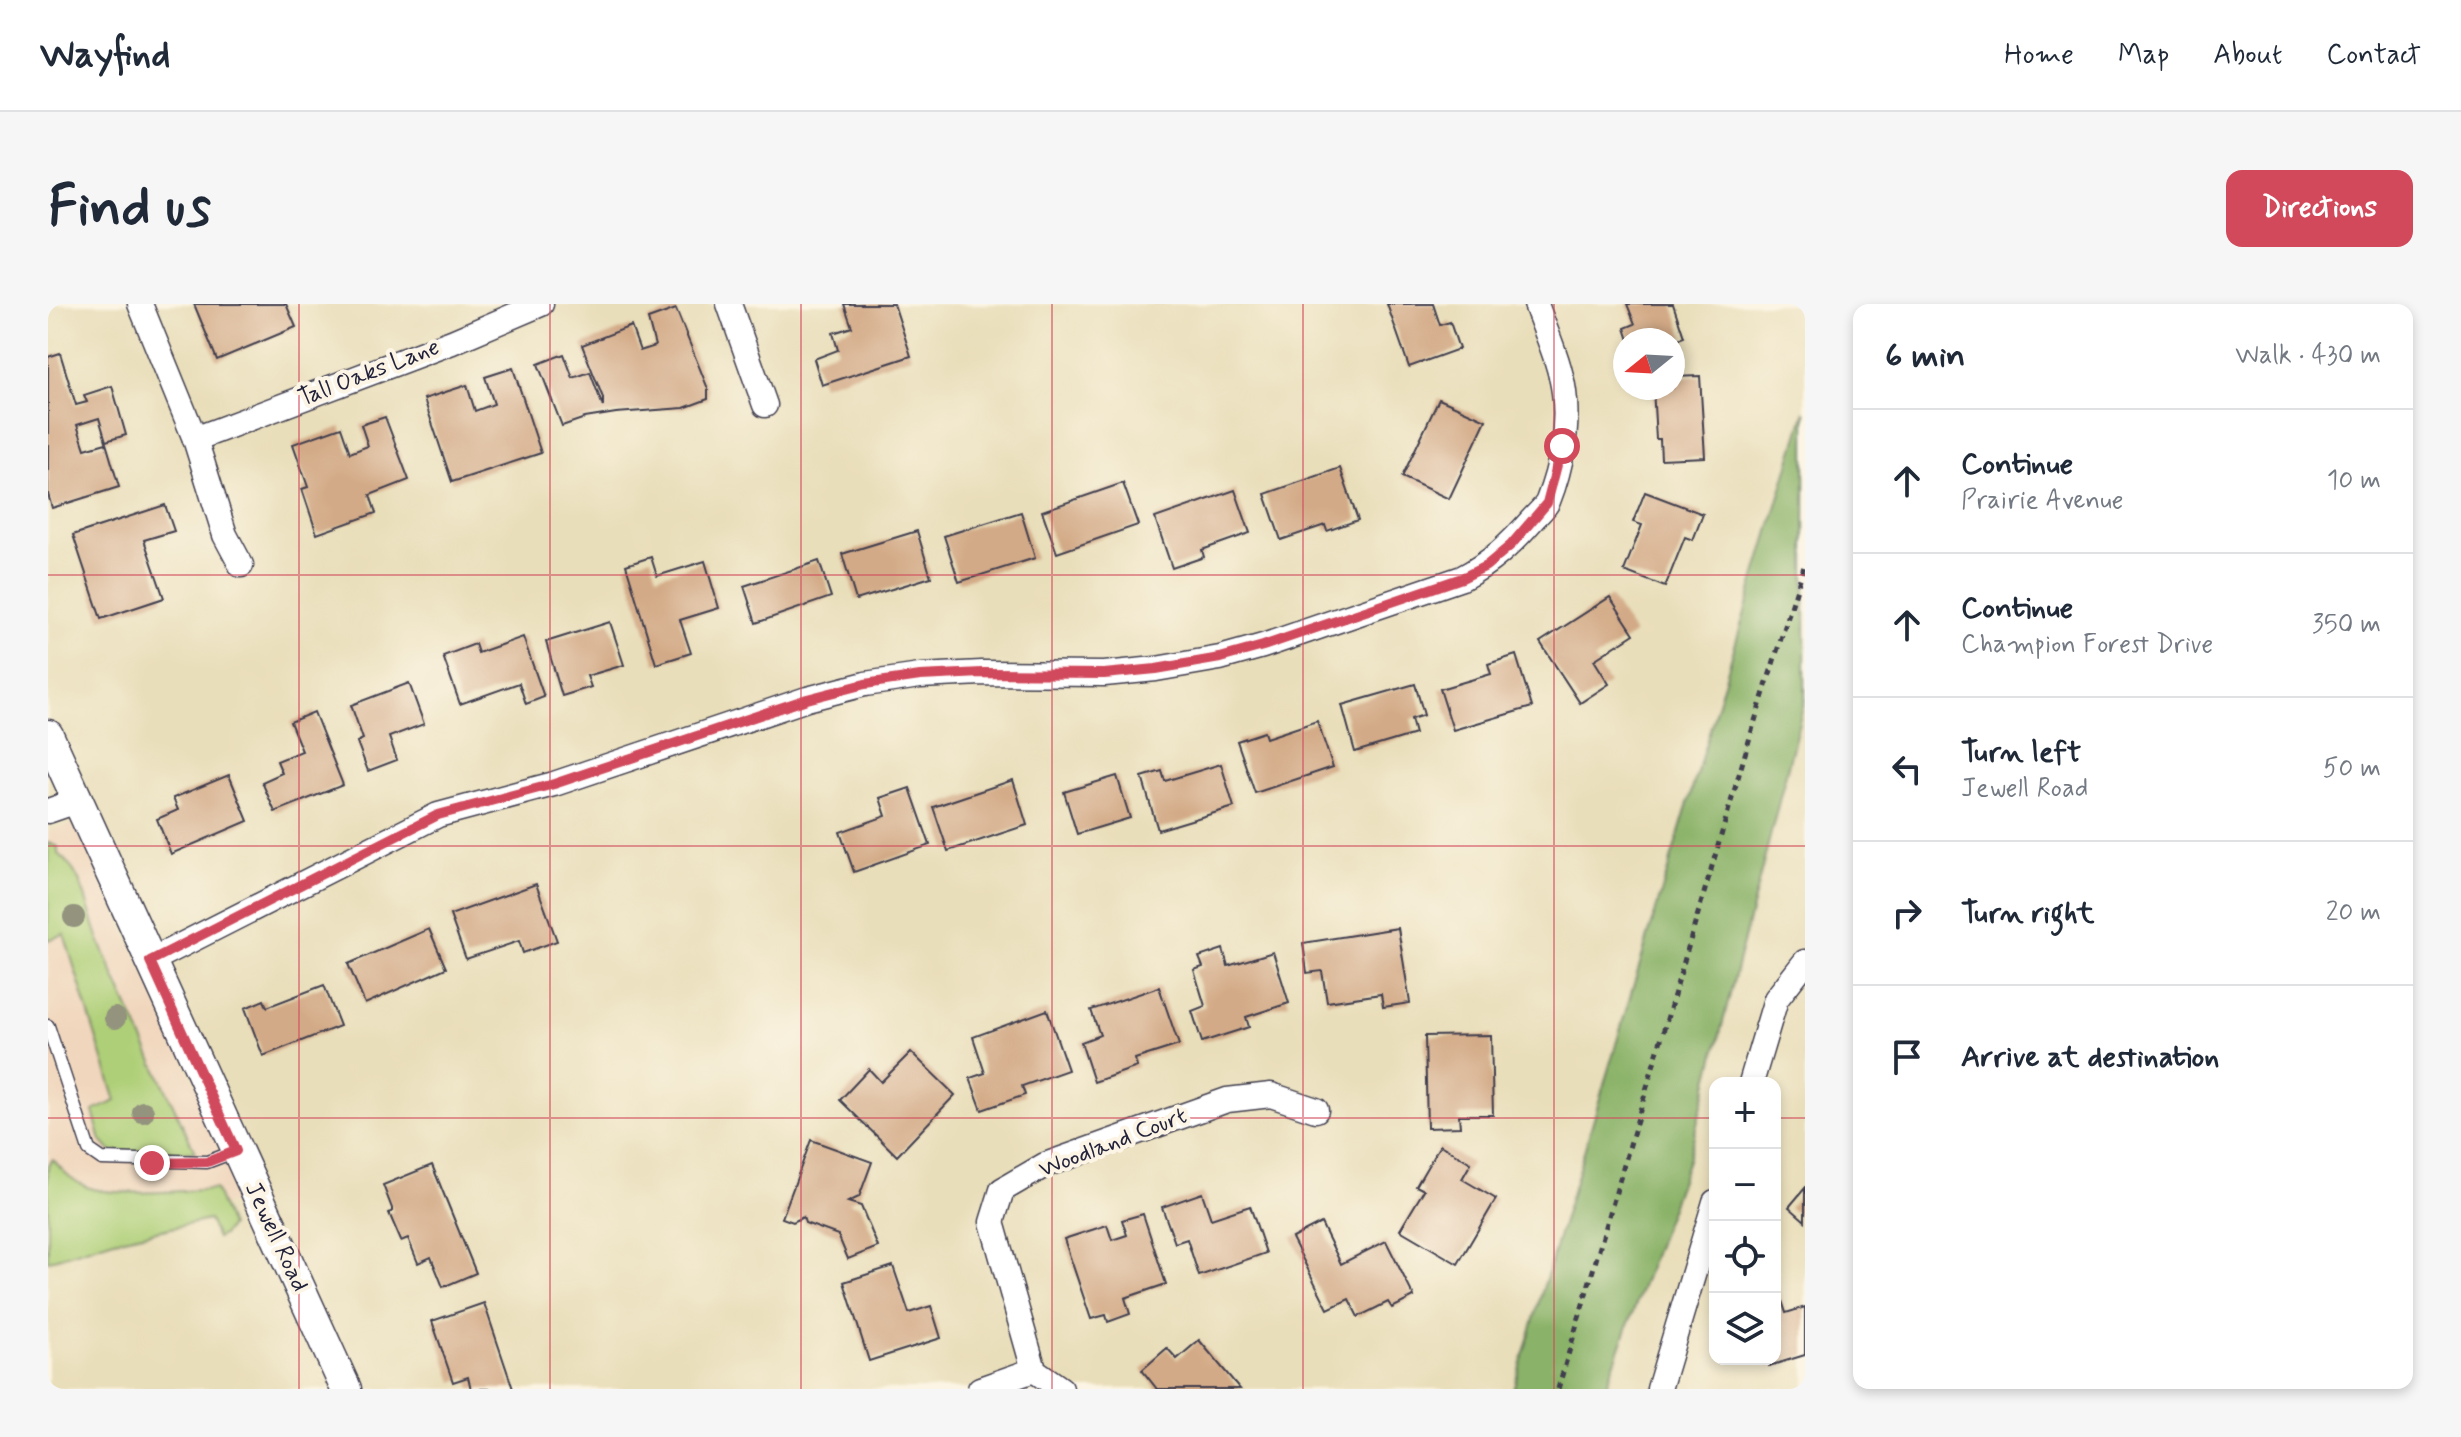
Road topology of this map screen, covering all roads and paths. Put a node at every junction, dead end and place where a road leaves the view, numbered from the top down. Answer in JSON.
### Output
{"nodes":[{"id":1,"x":140,"y":304,"type":"edge"},
{"id":2,"x":541,"y":304,"type":"edge"},
{"id":3,"x":729,"y":304,"type":"edge"},
{"id":4,"x":1536,"y":304,"type":"edge"},
{"id":5,"x":765,"y":405,"type":"dead end"},
{"id":6,"x":195,"y":439,"type":"junction"},
{"id":7,"x":1805,"y":563,"type":"edge"},
{"id":8,"x":241,"y":565,"type":"dead end"},
{"id":9,"x":48,"y":735,"type":"edge"},
{"id":10,"x":77,"y":801,"type":"junction"},
{"id":11,"x":48,"y":811,"type":"edge"},
{"id":12,"x":150,"y":961,"type":"junction"},
{"id":13,"x":1805,"y":962,"type":"edge"},
{"id":14,"x":48,"y":1026,"type":"edge"},
{"id":15,"x":1753,"y":1077,"type":"edge"},
{"id":16,"x":1316,"y":1110,"type":"dead end"},
{"id":17,"x":236,"y":1151,"type":"junction"},
{"id":18,"x":1709,"y":1221,"type":"edge"},
{"id":19,"x":1034,"y":1370,"type":"junction"},
{"id":20,"x":346,"y":1389,"type":"edge"},
{"id":21,"x":980,"y":1389,"type":"edge"},
{"id":22,"x":1061,"y":1389,"type":"edge"},
{"id":23,"x":1558,"y":1389,"type":"edge"},
{"id":24,"x":1659,"y":1389,"type":"edge"}],
"edges":[{"from":1,"to":6,"type":"street"},
{"from":2,"to":6,"type":"street","name":"Tall Oaks Lane"},
{"from":3,"to":5,"type":"street"},
{"from":4,"to":12,"type":"street"},
{"from":6,"to":8,"type":"street"},
{"from":7,"to":23,"type":"path"},
{"from":9,"to":10,"type":"street","name":"Jewell Road"},
{"from":10,"to":11,"type":"street"},
{"from":10,"to":12,"type":"street","name":"Jewell Road"},
{"from":12,"to":17,"type":"street","name":"Jewell Road"},
{"from":13,"to":15,"type":"street"},
{"from":14,"to":17,"type":"lane"},
{"from":16,"to":19,"type":"street","name":"Woodland Court"},
{"from":17,"to":20,"type":"street","name":"Jewell Road"},
{"from":18,"to":24,"type":"street"},
{"from":19,"to":21,"type":"street"},
{"from":19,"to":22,"type":"street"}]}
